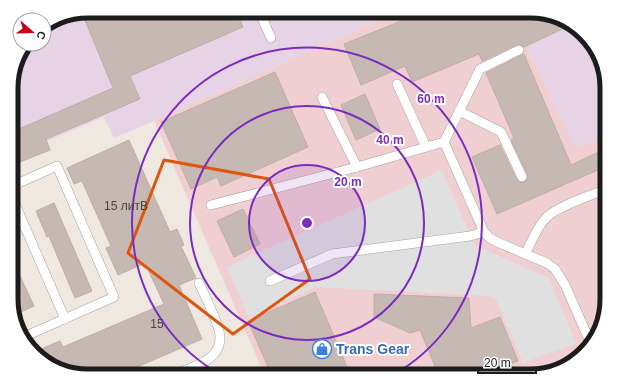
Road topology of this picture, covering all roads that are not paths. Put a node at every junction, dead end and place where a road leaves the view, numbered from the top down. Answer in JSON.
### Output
{"nodes":[{"id":1,"x":262,"y":18,"type":"edge"},
{"id":2,"x":271,"y":38,"type":"dead end"},
{"id":3,"x":519,"y":50,"type":"dead end"},
{"id":4,"x":397,"y":84,"type":"dead end"},
{"id":5,"x":322,"y":97,"type":"dead end"},
{"id":6,"x":459,"y":111,"type":"junction"},
{"id":7,"x":444,"y":142,"type":"junction"},
{"id":8,"x":426,"y":147,"type":"junction"},
{"id":9,"x":357,"y":167,"type":"junction"},
{"id":10,"x":522,"y":177,"type":"dead end"},
{"id":11,"x":18,"y":183,"type":"edge"},
{"id":12,"x":600,"y":192,"type":"edge"},
{"id":13,"x":211,"y":205,"type":"dead end"},
{"id":14,"x":18,"y":211,"type":"edge"},
{"id":15,"x":484,"y":232,"type":"junction"},
{"id":16,"x":525,"y":254,"type":"junction"},
{"id":17,"x":270,"y":281,"type":"dead end"},
{"id":18,"x":199,"y":283,"type":"dead end"},
{"id":19,"x":65,"y":319,"type":"junction"},
{"id":20,"x":28,"y":335,"type":"dead end"},
{"id":21,"x":589,"y":337,"type":"edge"},
{"id":22,"x":187,"y":369,"type":"edge"}],
"edges":[{"from":1,"to":2,"type":"lane"},
{"from":3,"to":6,"type":"lane"},
{"from":4,"to":8,"type":"lane"},
{"from":5,"to":9,"type":"lane"},
{"from":6,"to":7,"type":"lane"},
{"from":6,"to":10,"type":"lane"},
{"from":7,"to":8,"type":"lane"},
{"from":7,"to":15,"type":"lane"},
{"from":8,"to":9,"type":"lane"},
{"from":9,"to":13,"type":"lane"},
{"from":11,"to":19,"type":"lane"},
{"from":12,"to":16,"type":"lane"},
{"from":14,"to":19,"type":"lane"},
{"from":15,"to":16,"type":"lane"},
{"from":15,"to":17,"type":"lane"},
{"from":16,"to":21,"type":"lane"},
{"from":18,"to":22,"type":"lane"},
{"from":19,"to":20,"type":"lane"}]}
